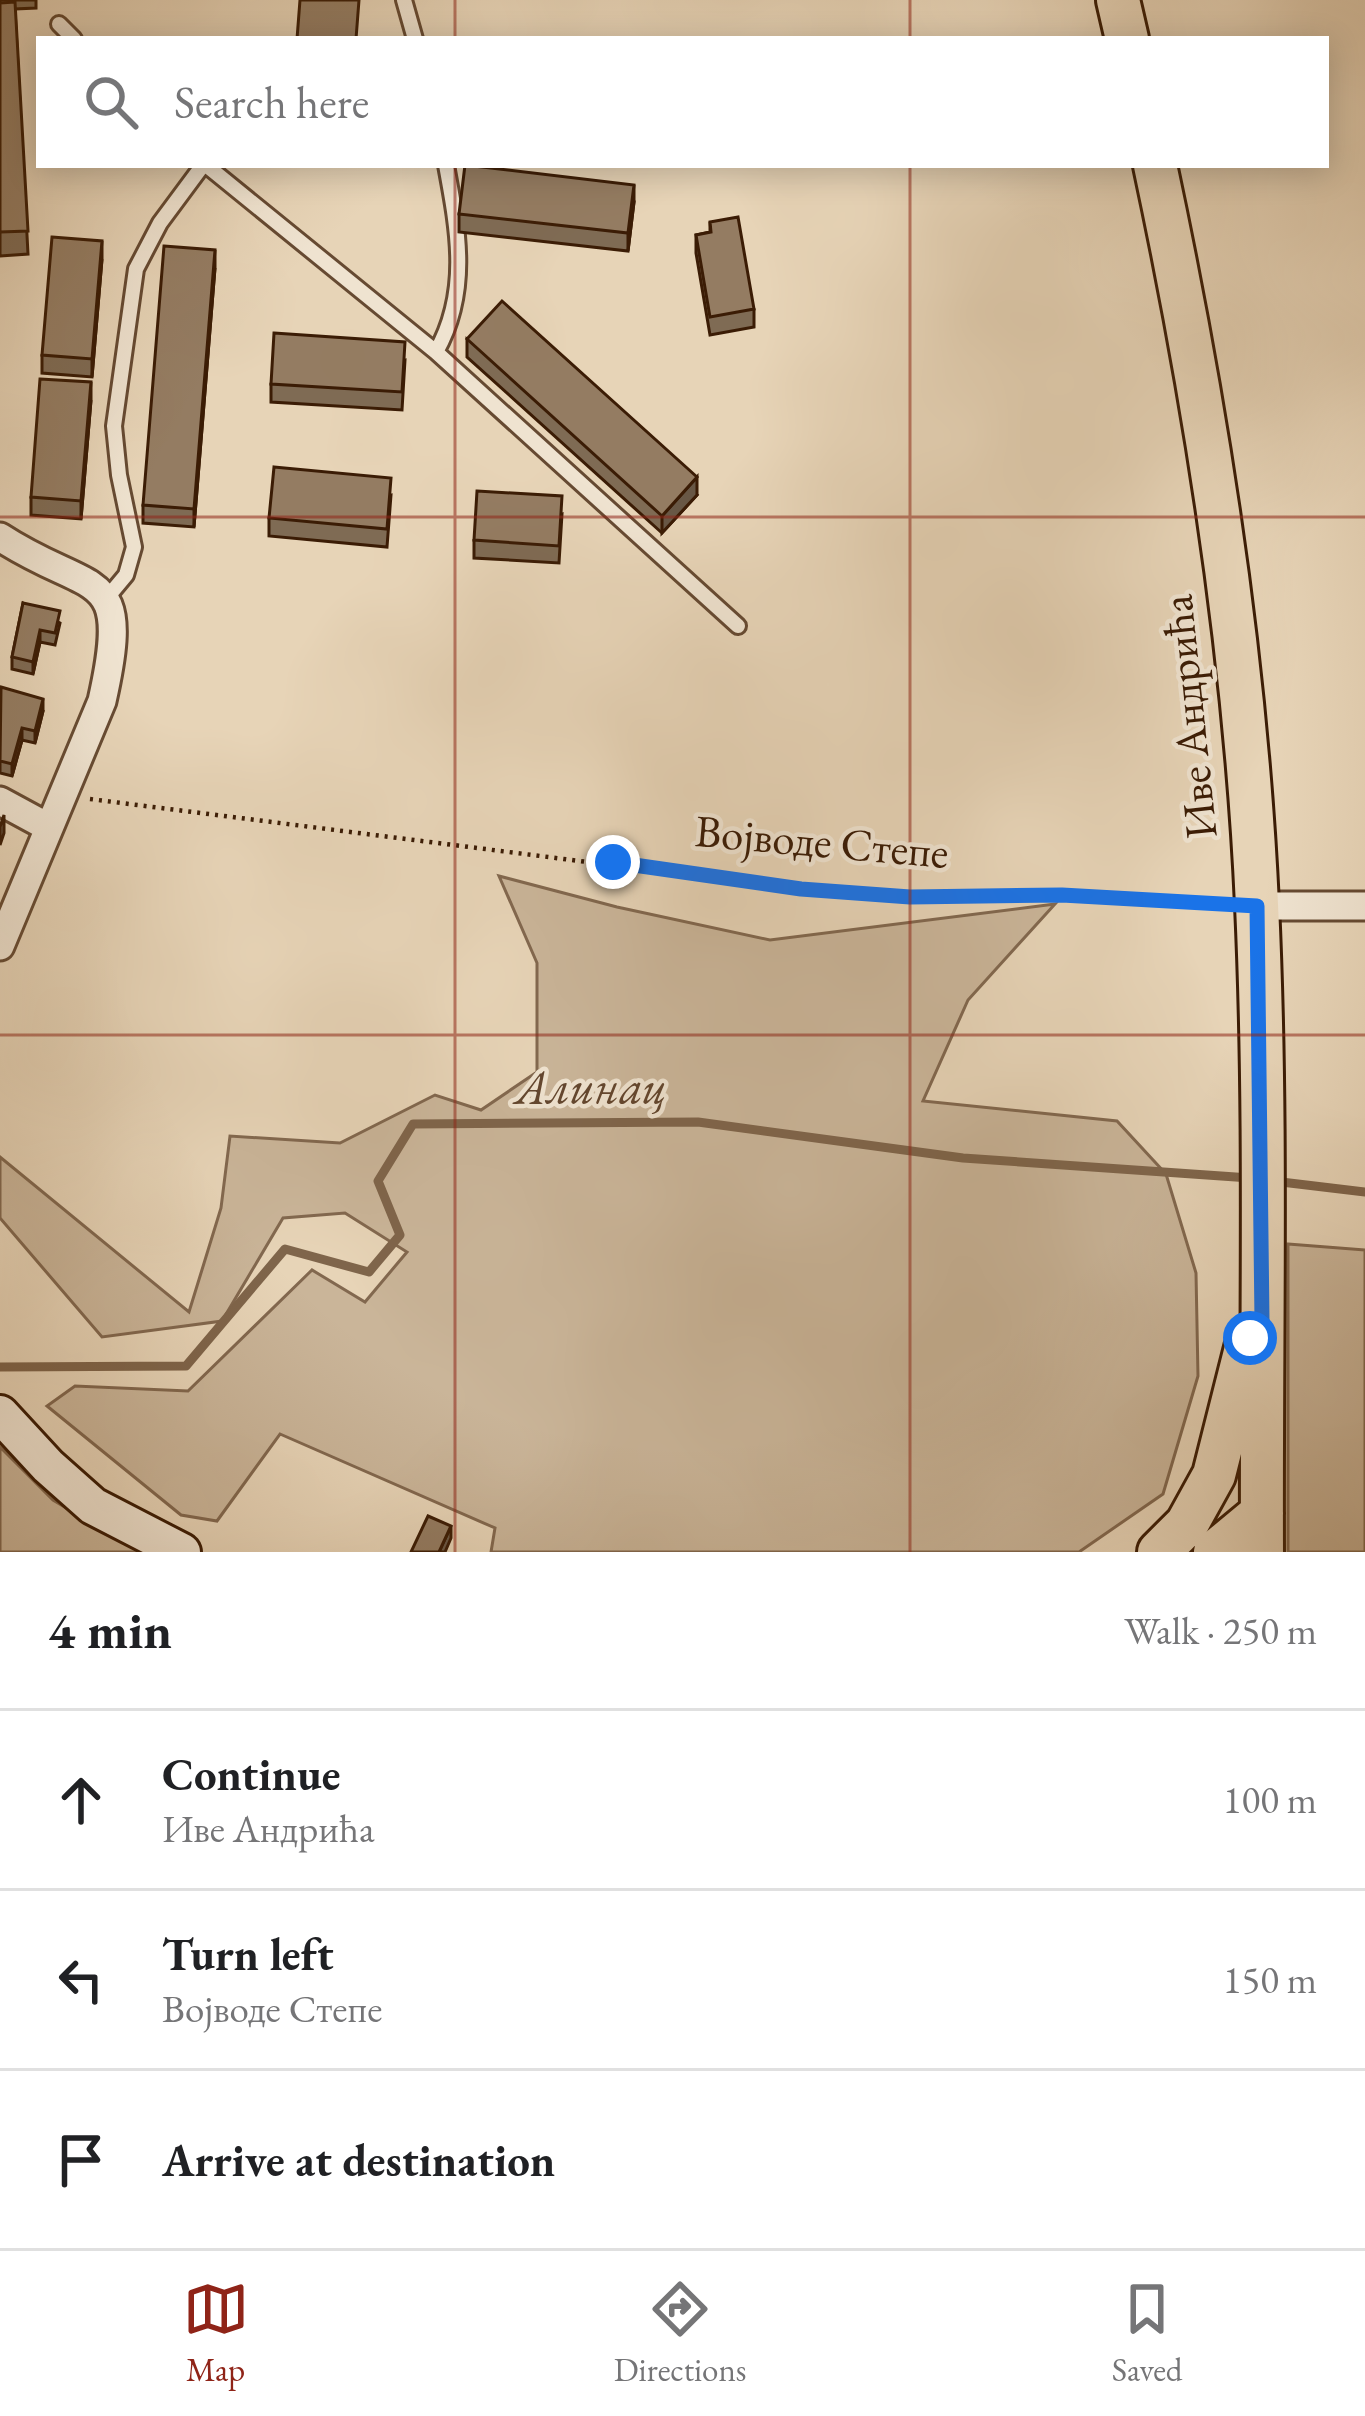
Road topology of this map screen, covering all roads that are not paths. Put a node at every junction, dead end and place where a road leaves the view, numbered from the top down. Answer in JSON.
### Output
{"nodes":[{"id":1,"x":404,"y":0,"type":"edge"},
{"id":2,"x":1118,"y":0,"type":"edge"},
{"id":3,"x":59,"y":24,"type":"dead end"},
{"id":4,"x":71,"y":36,"type":"edge"},
{"id":5,"x":414,"y":36,"type":"edge"},
{"id":6,"x":1126,"y":36,"type":"edge"},
{"id":7,"x":202,"y":168,"type":"edge"},
{"id":8,"x":208,"y":168,"type":"edge"},
{"id":9,"x":446,"y":168,"type":"edge"},
{"id":10,"x":1156,"y":168,"type":"edge"},
{"id":11,"x":436,"y":352,"type":"junction"},
{"id":12,"x":0,"y":537,"type":"edge"},
{"id":13,"x":14,"y":559,"type":"edge"},
{"id":14,"x":106,"y":599,"type":"junction"},
{"id":15,"x":738,"y":626,"type":"dead end"},
{"id":16,"x":0,"y":801,"type":"edge"},
{"id":17,"x":48,"y":827,"type":"junction"},
{"id":18,"x":1257,"y":906,"type":"junction"},
{"id":19,"x":1365,"y":906,"type":"edge"},
{"id":20,"x":0,"y":946,"type":"edge"},
{"id":21,"x":1262,"y":1321,"type":"junction"},
{"id":22,"x":0,"y":1414,"type":"edge"},
{"id":23,"x":1262,"y":1533,"type":"edge"},
{"id":24,"x":182,"y":1552,"type":"edge"},
{"id":25,"x":1159,"y":1552,"type":"edge"},
{"id":26,"x":1215,"y":1552,"type":"edge"}],
"edges":[{"from":1,"to":5,"type":"lane"},
{"from":2,"to":6,"type":"main road"},
{"from":3,"to":4,"type":"lane"},
{"from":7,"to":14,"type":"lane"},
{"from":8,"to":11,"type":"lane"},
{"from":9,"to":11,"type":"lane"},
{"from":10,"to":18,"type":"main road","name":"Иве Андрића"},
{"from":11,"to":15,"type":"lane"},
{"from":12,"to":13,"type":"street"},
{"from":13,"to":14,"type":"street"},
{"from":14,"to":17,"type":"street"},
{"from":16,"to":17,"type":"street"},
{"from":17,"to":20,"type":"street"},
{"from":18,"to":19,"type":"street"},
{"from":18,"to":21,"type":"main road","name":"Иве Андрића"},
{"from":21,"to":23,"type":"main road","name":"Иве Андрића"},
{"from":21,"to":25,"type":"main road"},
{"from":22,"to":24,"type":"main road"},
{"from":23,"to":26,"type":"main road"}]}
